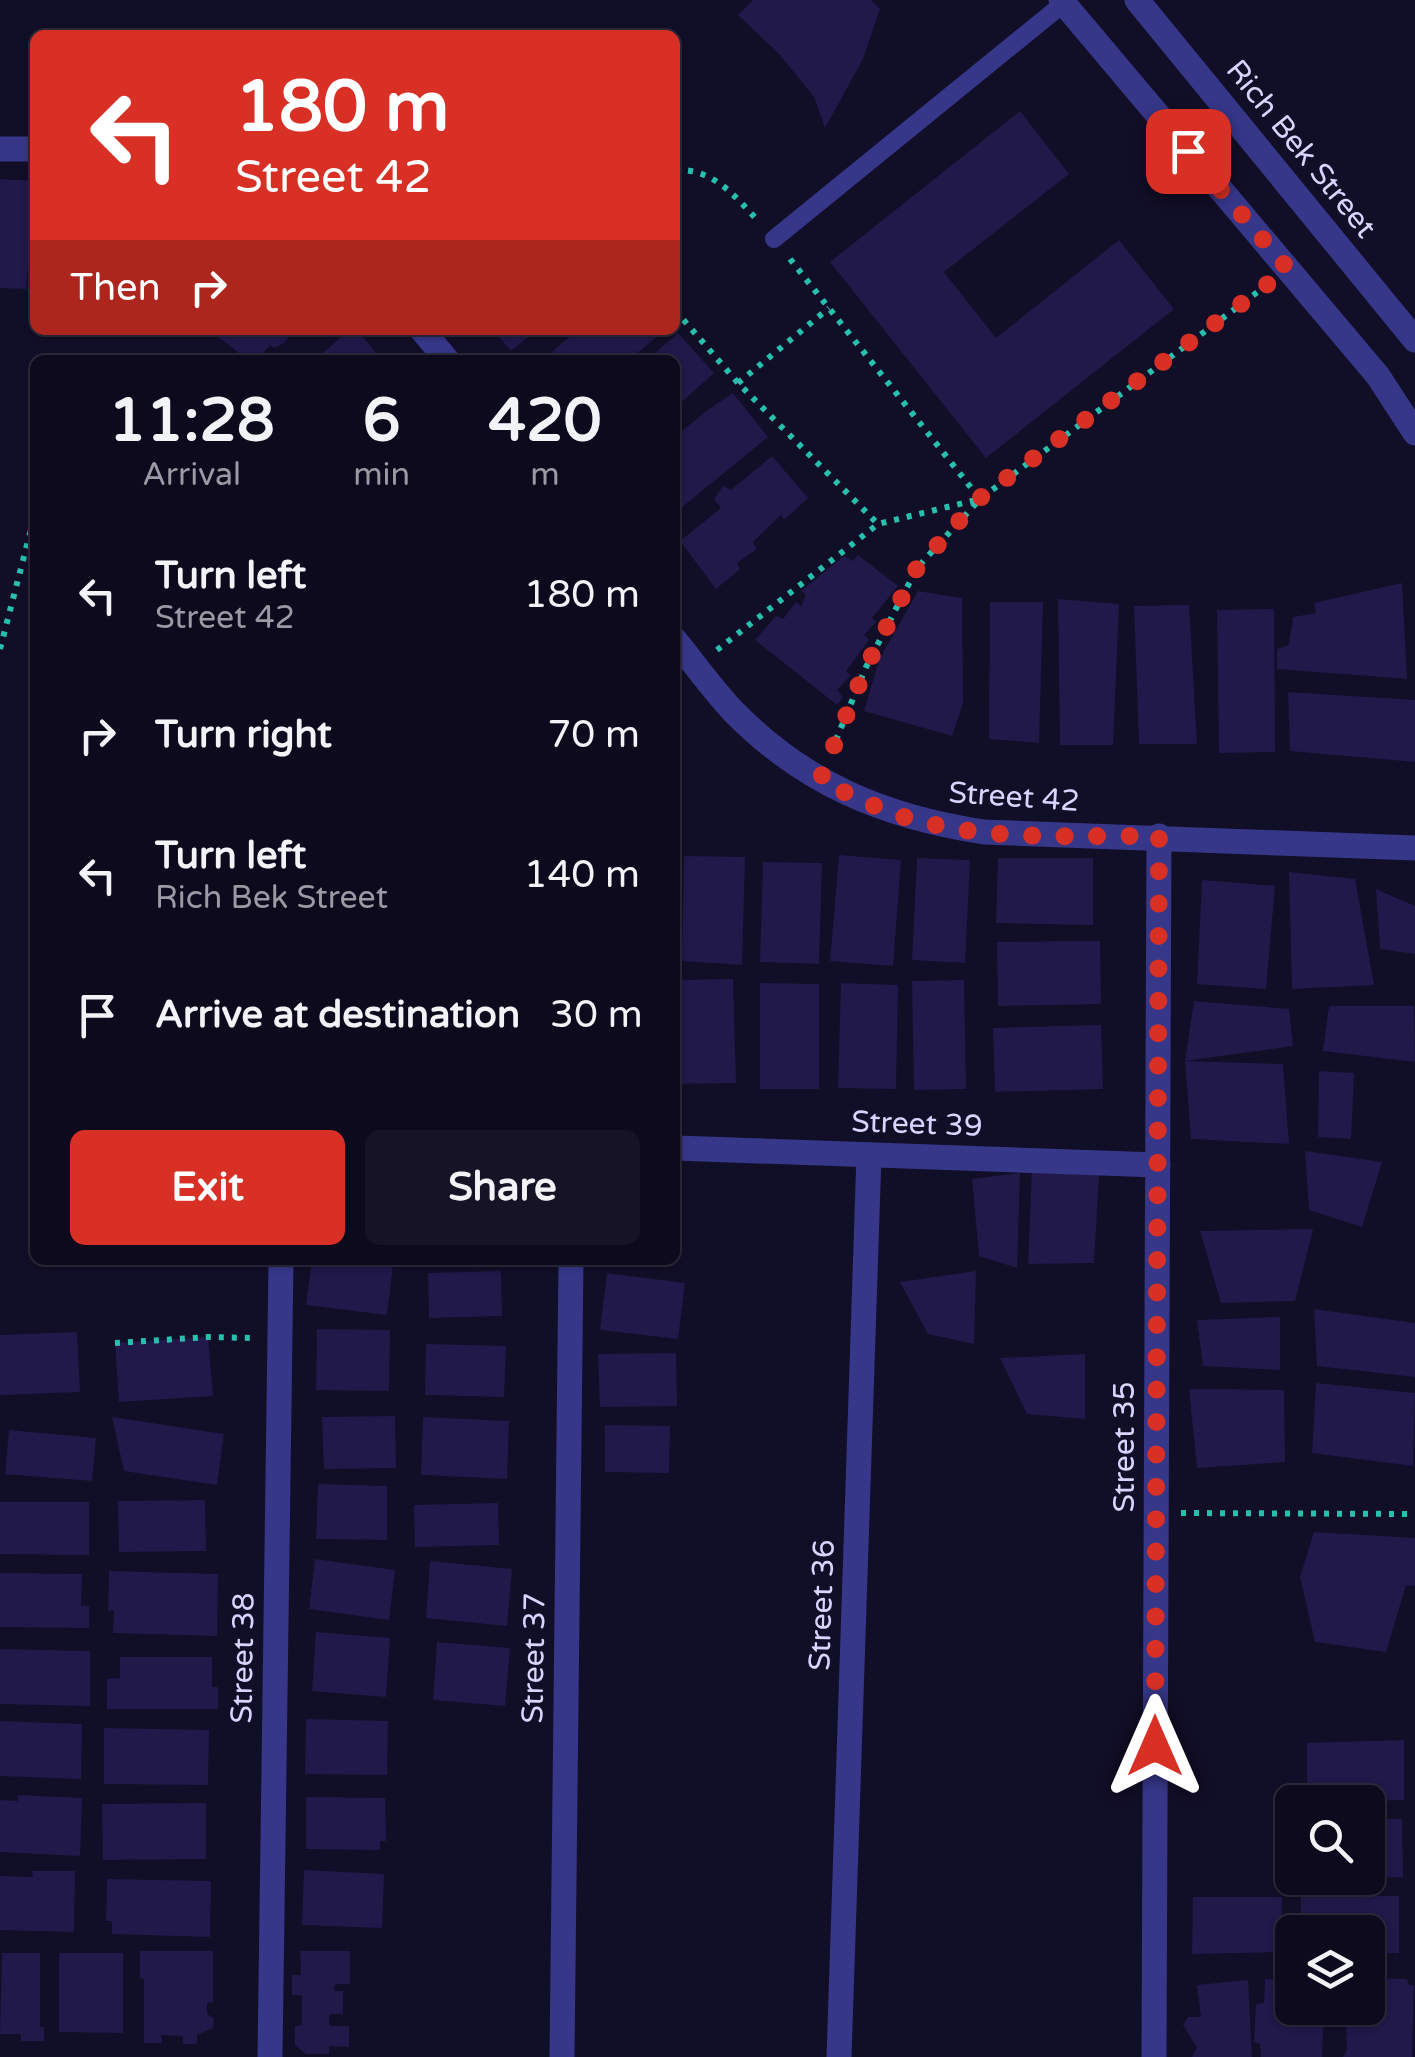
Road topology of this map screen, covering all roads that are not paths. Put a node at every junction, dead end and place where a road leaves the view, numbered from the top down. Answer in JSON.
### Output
{"nodes":[{"id":1,"x":1137,"y":0,"type":"edge"},
{"id":2,"x":1062,"y":2,"type":"edge"},
{"id":3,"x":0,"y":149,"type":"edge"},
{"id":4,"x":30,"y":149,"type":"edge"},
{"id":5,"x":774,"y":239,"type":"road end"},
{"id":6,"x":426,"y":335,"type":"edge"},
{"id":7,"x":1415,"y":340,"type":"edge"},
{"id":8,"x":443,"y":355,"type":"edge"},
{"id":9,"x":1415,"y":434,"type":"edge"},
{"id":10,"x":680,"y":646,"type":"edge"},
{"id":11,"x":1159,"y":836,"type":"junction"},
{"id":12,"x":1415,"y":848,"type":"edge"},
{"id":13,"x":680,"y":1148,"type":"edge"},
{"id":14,"x":869,"y":1155,"type":"junction"},
{"id":15,"x":1158,"y":1164,"type":"junction"},
{"id":16,"x":281,"y":1265,"type":"edge"},
{"id":17,"x":571,"y":1265,"type":"edge"},
{"id":18,"x":270,"y":2057,"type":"edge"},
{"id":19,"x":562,"y":2057,"type":"edge"},
{"id":20,"x":840,"y":2057,"type":"edge"},
{"id":21,"x":1154,"y":2057,"type":"edge"}],
"edges":[{"from":1,"to":7,"type":"street","name":"Rich Bek Street"},
{"from":2,"to":5,"type":"lane"},
{"from":2,"to":9,"type":"street"},
{"from":3,"to":4,"type":"street"},
{"from":6,"to":8,"type":"street"},
{"from":10,"to":11,"type":"street","name":"Street 42"},
{"from":11,"to":12,"type":"street","name":"Street 42"},
{"from":11,"to":15,"type":"street","name":"Street 35"},
{"from":13,"to":14,"type":"street","name":"Street 39"},
{"from":14,"to":15,"type":"street","name":"Street 39"},
{"from":14,"to":20,"type":"street","name":"Street 36"},
{"from":15,"to":21,"type":"street","name":"Street 35"},
{"from":16,"to":18,"type":"street","name":"Street 38"},
{"from":17,"to":19,"type":"street","name":"Street 37"}]}
